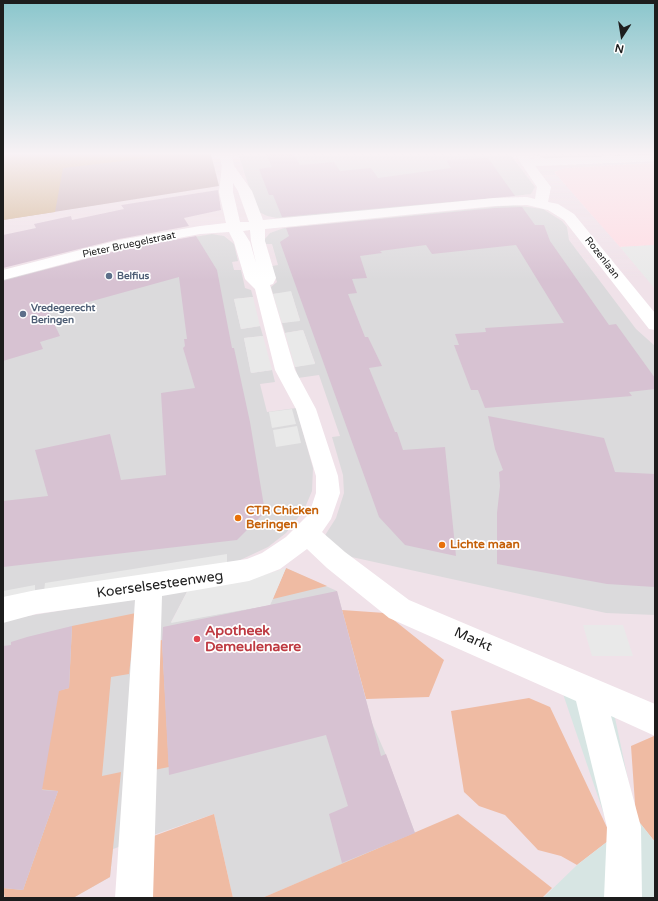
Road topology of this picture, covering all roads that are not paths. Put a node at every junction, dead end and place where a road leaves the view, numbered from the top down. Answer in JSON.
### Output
{"nodes":[{"id":1,"x":227,"y":196,"type":"edge"},
{"id":2,"x":247,"y":196,"type":"edge"},
{"id":3,"x":542,"y":196,"type":"edge"},
{"id":4,"x":541,"y":203,"type":"junction"},
{"id":5,"x":258,"y":225,"type":"junction"},
{"id":6,"x":234,"y":227,"type":"junction"},
{"id":7,"x":3,"y":275,"type":"edge"},
{"id":8,"x":263,"y":288,"type":"junction"},
{"id":9,"x":655,"y":325,"type":"edge"},
{"id":10,"x":307,"y":534,"type":"junction"},
{"id":11,"x":149,"y":587,"type":"junction"},
{"id":12,"x":3,"y":610,"type":"edge"},
{"id":13,"x":589,"y":691,"type":"junction"},
{"id":14,"x":655,"y":720,"type":"edge"},
{"id":15,"x":134,"y":898,"type":"edge"},
{"id":16,"x":624,"y":898,"type":"edge"}],
"edges":[{"from":1,"to":6,"type":"street"},
{"from":2,"to":5,"type":"street"},
{"from":3,"to":4,"type":"street"},
{"from":4,"to":5,"type":"street","name":"Rozenlaan"},
{"from":4,"to":9,"type":"street","name":"Rozenlaan"},
{"from":5,"to":6,"type":"street","name":"Pieter Bruegelstraat"},
{"from":5,"to":8,"type":"street"},
{"from":6,"to":7,"type":"street","name":"Pieter Bruegelstraat"},
{"from":6,"to":8,"type":"street"},
{"from":8,"to":10,"type":"street","name":"Koerselsesteenweg"},
{"from":10,"to":11,"type":"street","name":"Koerselsesteenweg"},
{"from":10,"to":13,"type":"street","name":"Markt"},
{"from":11,"to":12,"type":"street","name":"Koerselsesteenweg"},
{"from":11,"to":15,"type":"street"},
{"from":13,"to":14,"type":"street","name":"Markt"},
{"from":13,"to":16,"type":"street"}]}
